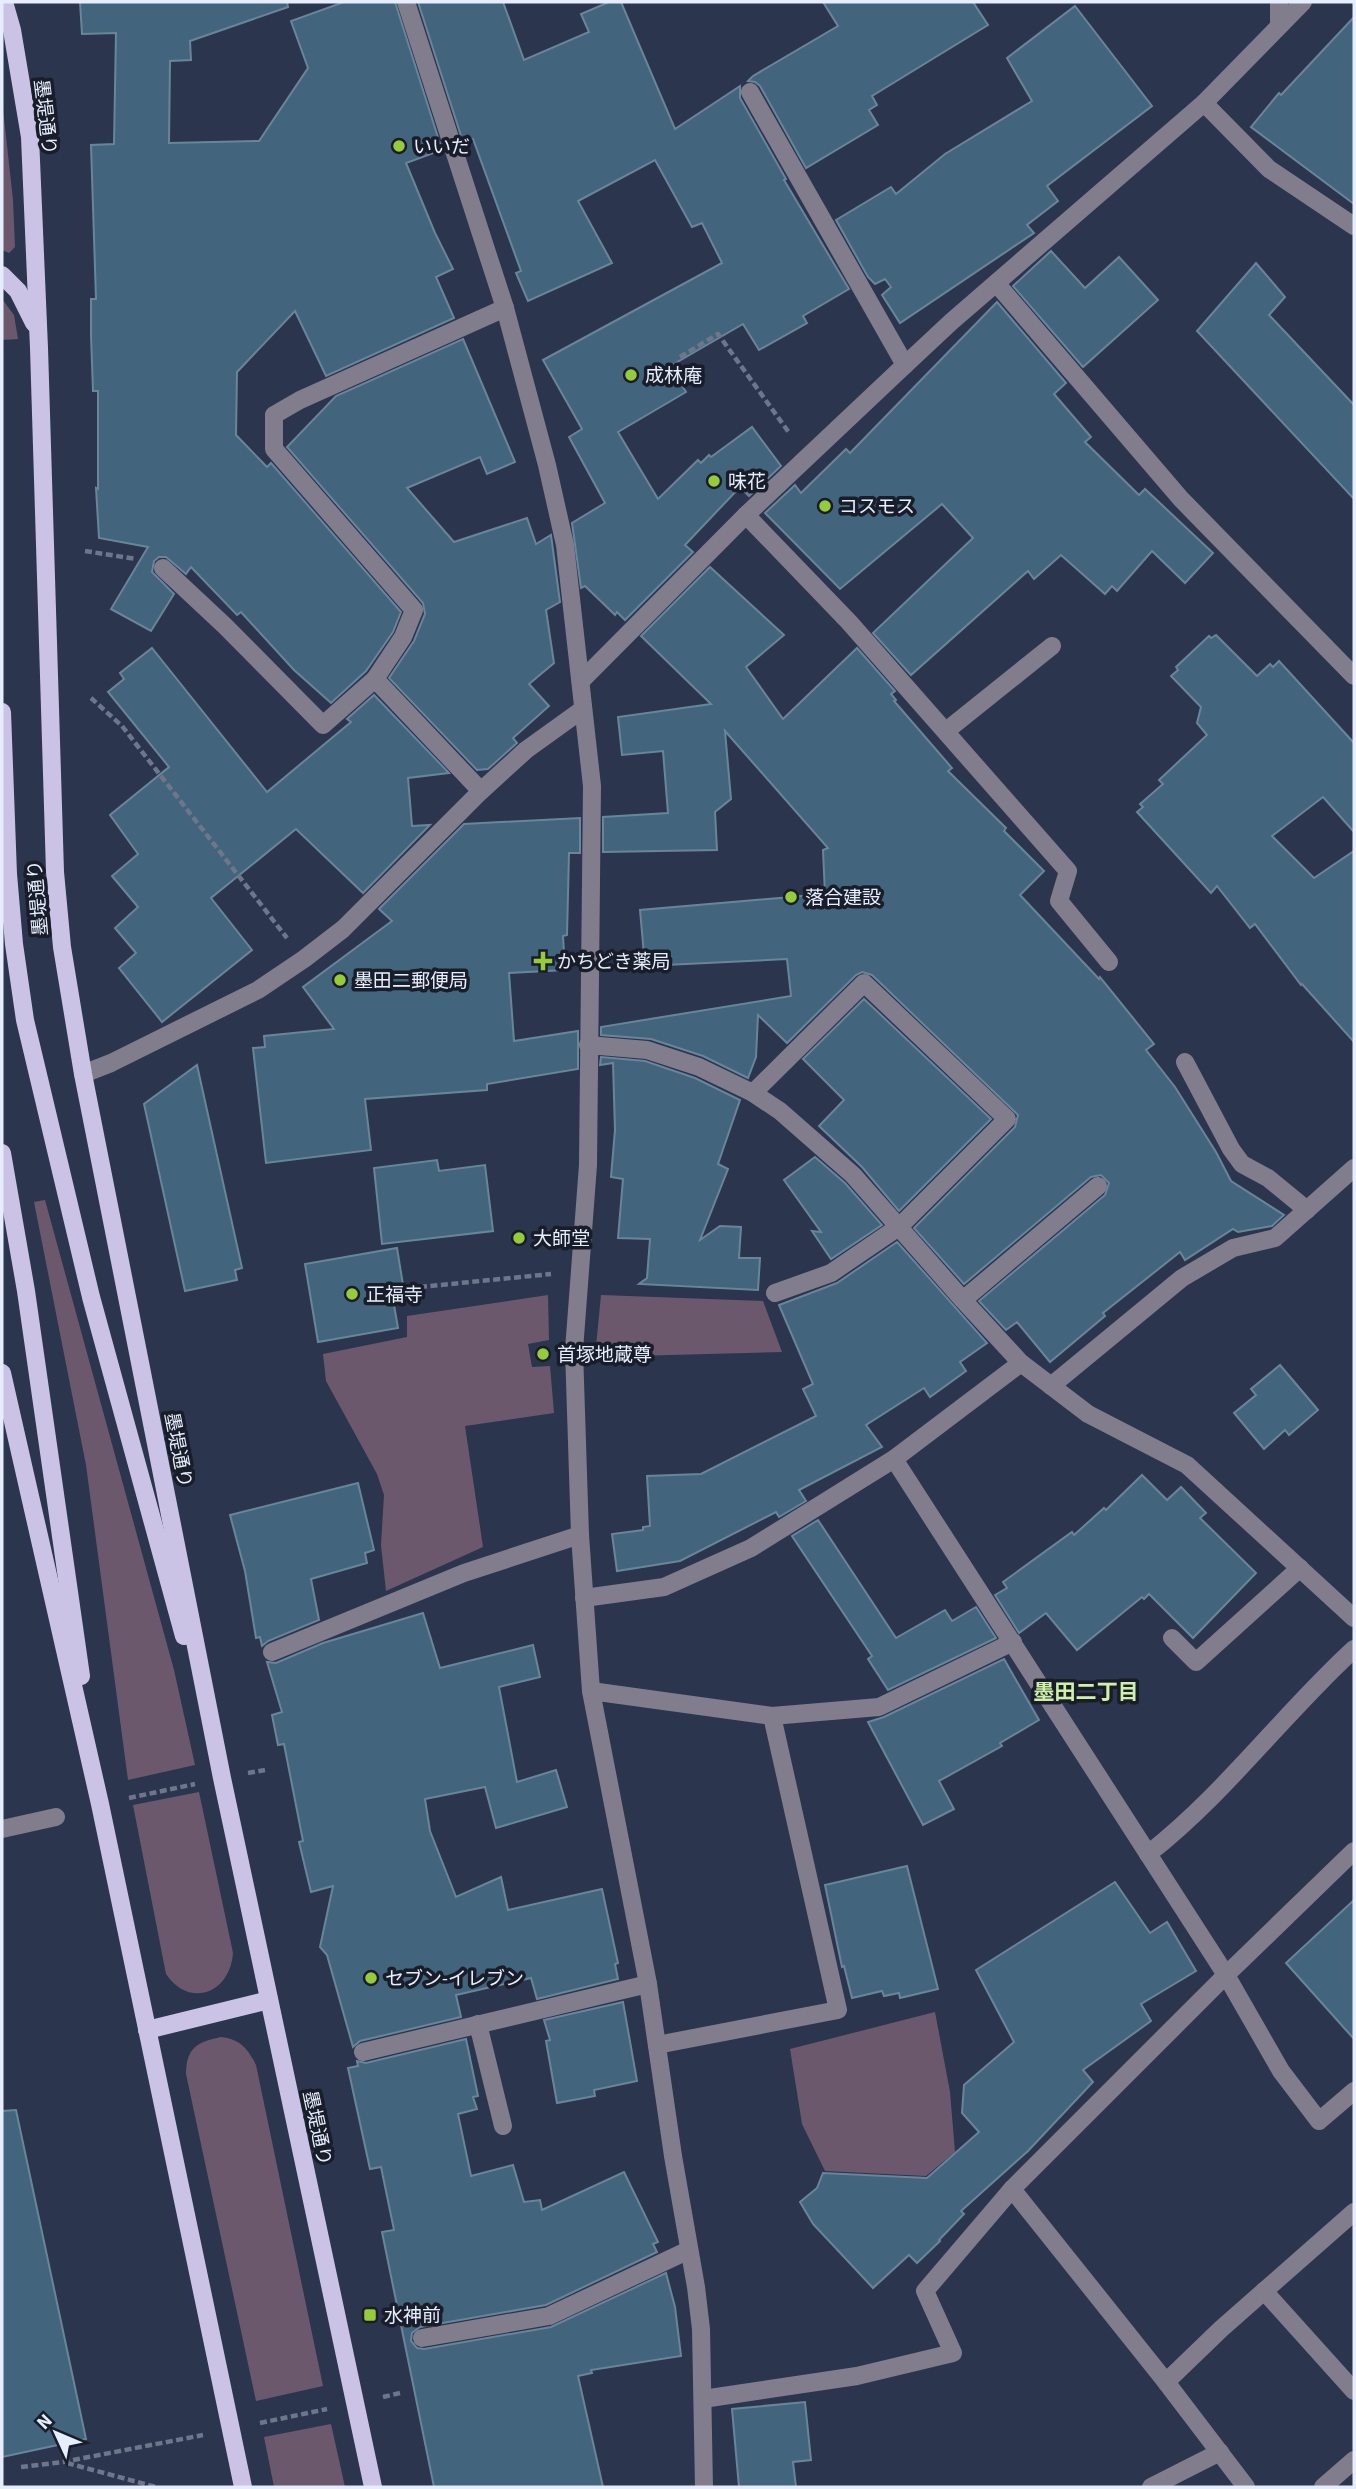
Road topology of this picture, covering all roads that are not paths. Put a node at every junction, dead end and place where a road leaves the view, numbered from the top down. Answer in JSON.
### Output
{"nodes":[{"id":1,"x":4,"y":2,"type":"edge"},
{"id":2,"x":406,"y":2,"type":"edge"},
{"id":3,"x":1279,"y":2,"type":"edge"},
{"id":4,"x":1303,"y":2,"type":"edge"},
{"id":5,"x":1279,"y":26,"type":"junction"},
{"id":6,"x":750,"y":92,"type":"dead end"},
{"id":7,"x":1204,"y":103,"type":"junction"},
{"id":8,"x":1354,"y":226,"type":"edge"},
{"id":9,"x":2,"y":275,"type":"edge"},
{"id":10,"x":996,"y":283,"type":"junction"},
{"id":11,"x":505,"y":308,"type":"junction"},
{"id":12,"x":39,"y":334,"type":"junction"},
{"id":13,"x":905,"y":365,"type":"junction"},
{"id":14,"x":746,"y":515,"type":"junction"},
{"id":15,"x":163,"y":568,"type":"dead end"},
{"id":16,"x":1052,"y":646,"type":"dead end"},
{"id":17,"x":1354,"y":676,"type":"edge"},
{"id":18,"x":375,"y":679,"type":"junction"},
{"id":19,"x":581,"y":681,"type":"junction"},
{"id":20,"x":583,"y":709,"type":"junction"},
{"id":21,"x":2,"y":712,"type":"edge"},
{"id":22,"x":946,"y":731,"type":"junction"},
{"id":23,"x":481,"y":791,"type":"junction"},
{"id":24,"x":1109,"y":961,"type":"dead end"},
{"id":25,"x":588,"y":1045,"type":"junction"},
{"id":26,"x":1185,"y":1062,"type":"dead end"},
{"id":27,"x":83,"y":1074,"type":"junction"},
{"id":28,"x":753,"y":1093,"type":"junction"},
{"id":29,"x":2,"y":1153,"type":"edge"},
{"id":30,"x":1354,"y":1168,"type":"edge"},
{"id":31,"x":1098,"y":1186,"type":"dead end"},
{"id":32,"x":1307,"y":1210,"type":"junction"},
{"id":33,"x":900,"y":1226,"type":"junction"},
{"id":34,"x":775,"y":1293,"type":"dead end"},
{"id":35,"x":963,"y":1300,"type":"junction"},
{"id":36,"x":1021,"y":1363,"type":"junction"},
{"id":37,"x":2,"y":1373,"type":"edge"},
{"id":38,"x":1051,"y":1386,"type":"junction"},
{"id":39,"x":894,"y":1458,"type":"junction"},
{"id":40,"x":580,"y":1535,"type":"junction"},
{"id":41,"x":1300,"y":1568,"type":"junction"},
{"id":42,"x":584,"y":1598,"type":"junction"},
{"id":43,"x":1354,"y":1618,"type":"edge"},
{"id":44,"x":1172,"y":1638,"type":"dead end"},
{"id":45,"x":1013,"y":1642,"type":"junction"},
{"id":46,"x":1354,"y":1649,"type":"edge"},
{"id":47,"x":272,"y":1652,"type":"dead end"},
{"id":48,"x":591,"y":1691,"type":"junction"},
{"id":49,"x":772,"y":1717,"type":"junction"},
{"id":50,"x":222,"y":1778,"type":"junction"},
{"id":51,"x":100,"y":1804,"type":"junction"},
{"id":52,"x":56,"y":1817,"type":"dead end"},
{"id":53,"x":2,"y":1829,"type":"edge"},
{"id":54,"x":1354,"y":1851,"type":"edge"},
{"id":55,"x":1149,"y":1854,"type":"junction"},
{"id":56,"x":1226,"y":1975,"type":"junction"},
{"id":57,"x":648,"y":1984,"type":"junction"},
{"id":58,"x":269,"y":2000,"type":"junction"},
{"id":59,"x":478,"y":2024,"type":"junction"},
{"id":60,"x":147,"y":2031,"type":"junction"},
{"id":61,"x":657,"y":2045,"type":"junction"},
{"id":62,"x":363,"y":2052,"type":"dead end"},
{"id":63,"x":1354,"y":2091,"type":"edge"},
{"id":64,"x":503,"y":2126,"type":"dead end"},
{"id":65,"x":1012,"y":2189,"type":"junction"},
{"id":66,"x":1354,"y":2212,"type":"edge"},
{"id":67,"x":689,"y":2250,"type":"junction"},
{"id":68,"x":1264,"y":2291,"type":"junction"},
{"id":69,"x":422,"y":2338,"type":"dead end"},
{"id":70,"x":1166,"y":2382,"type":"junction"},
{"id":71,"x":1354,"y":2391,"type":"edge"},
{"id":72,"x":703,"y":2399,"type":"junction"},
{"id":73,"x":1220,"y":2452,"type":"junction"},
{"id":74,"x":1354,"y":2460,"type":"edge"},
{"id":75,"x":243,"y":2487,"type":"edge"},
{"id":76,"x":373,"y":2487,"type":"edge"},
{"id":77,"x":704,"y":2487,"type":"edge"},
{"id":78,"x":1151,"y":2487,"type":"edge"},
{"id":79,"x":1246,"y":2487,"type":"edge"},
{"id":80,"x":1323,"y":2487,"type":"edge"}],
"edges":[{"from":1,"to":12,"type":"main road","name":"墨堤通り"},
{"from":2,"to":11,"type":"street"},
{"from":3,"to":5,"type":"street"},
{"from":4,"to":5,"type":"street"},
{"from":5,"to":7,"type":"street"},
{"from":6,"to":13,"type":"street"},
{"from":7,"to":8,"type":"street"},
{"from":7,"to":10,"type":"street"},
{"from":9,"to":12,"type":"main road"},
{"from":10,"to":13,"type":"street"},
{"from":10,"to":17,"type":"street"},
{"from":11,"to":18,"type":"street"},
{"from":11,"to":19,"type":"street"},
{"from":12,"to":27,"type":"main road","name":"墨堤通り"},
{"from":13,"to":14,"type":"street"},
{"from":14,"to":19,"type":"street"},
{"from":14,"to":22,"type":"street"},
{"from":15,"to":18,"type":"street"},
{"from":16,"to":22,"type":"street"},
{"from":18,"to":23,"type":"street"},
{"from":19,"to":20,"type":"street"},
{"from":20,"to":23,"type":"street"},
{"from":20,"to":25,"type":"street"},
{"from":21,"to":50,"type":"main road","name":"墨堤通り"},
{"from":22,"to":24,"type":"street"},
{"from":23,"to":27,"type":"street"},
{"from":25,"to":28,"type":"street"},
{"from":25,"to":40,"type":"street"},
{"from":26,"to":32,"type":"street"},
{"from":27,"to":50,"type":"main road","name":"墨堤通り"},
{"from":28,"to":33,"type":"street"},
{"from":28,"to":33,"type":"street"},
{"from":29,"to":51,"type":"main road"},
{"from":30,"to":32,"type":"street"},
{"from":31,"to":35,"type":"street"},
{"from":32,"to":38,"type":"street"},
{"from":33,"to":34,"type":"street"},
{"from":33,"to":35,"type":"street"},
{"from":35,"to":36,"type":"street"},
{"from":36,"to":38,"type":"street"},
{"from":36,"to":39,"type":"street"},
{"from":37,"to":51,"type":"main road"},
{"from":38,"to":41,"type":"street"},
{"from":39,"to":42,"type":"street"},
{"from":39,"to":45,"type":"street"},
{"from":40,"to":42,"type":"street"},
{"from":40,"to":47,"type":"street"},
{"from":41,"to":43,"type":"street"},
{"from":41,"to":44,"type":"street"},
{"from":42,"to":48,"type":"street"},
{"from":45,"to":49,"type":"street"},
{"from":45,"to":55,"type":"street"},
{"from":46,"to":55,"type":"street"},
{"from":48,"to":49,"type":"street"},
{"from":48,"to":57,"type":"street"},
{"from":49,"to":61,"type":"street"},
{"from":50,"to":58,"type":"main road","name":"墨堤通り"},
{"from":51,"to":60,"type":"main road"},
{"from":52,"to":53,"type":"street"},
{"from":54,"to":56,"type":"street"},
{"from":55,"to":56,"type":"street"},
{"from":56,"to":63,"type":"street"},
{"from":56,"to":65,"type":"street"},
{"from":57,"to":59,"type":"street"},
{"from":57,"to":61,"type":"street"},
{"from":58,"to":60,"type":"main road"},
{"from":58,"to":76,"type":"main road","name":"墨堤通り"},
{"from":59,"to":62,"type":"street"},
{"from":59,"to":64,"type":"street"},
{"from":60,"to":75,"type":"main road"},
{"from":61,"to":67,"type":"street"},
{"from":65,"to":70,"type":"street"},
{"from":65,"to":72,"type":"street"},
{"from":66,"to":68,"type":"street"},
{"from":67,"to":69,"type":"street"},
{"from":67,"to":72,"type":"street"},
{"from":68,"to":70,"type":"street"},
{"from":68,"to":71,"type":"street"},
{"from":70,"to":73,"type":"street"},
{"from":72,"to":77,"type":"street"},
{"from":73,"to":78,"type":"street"},
{"from":73,"to":79,"type":"street"},
{"from":74,"to":80,"type":"street"}]}
